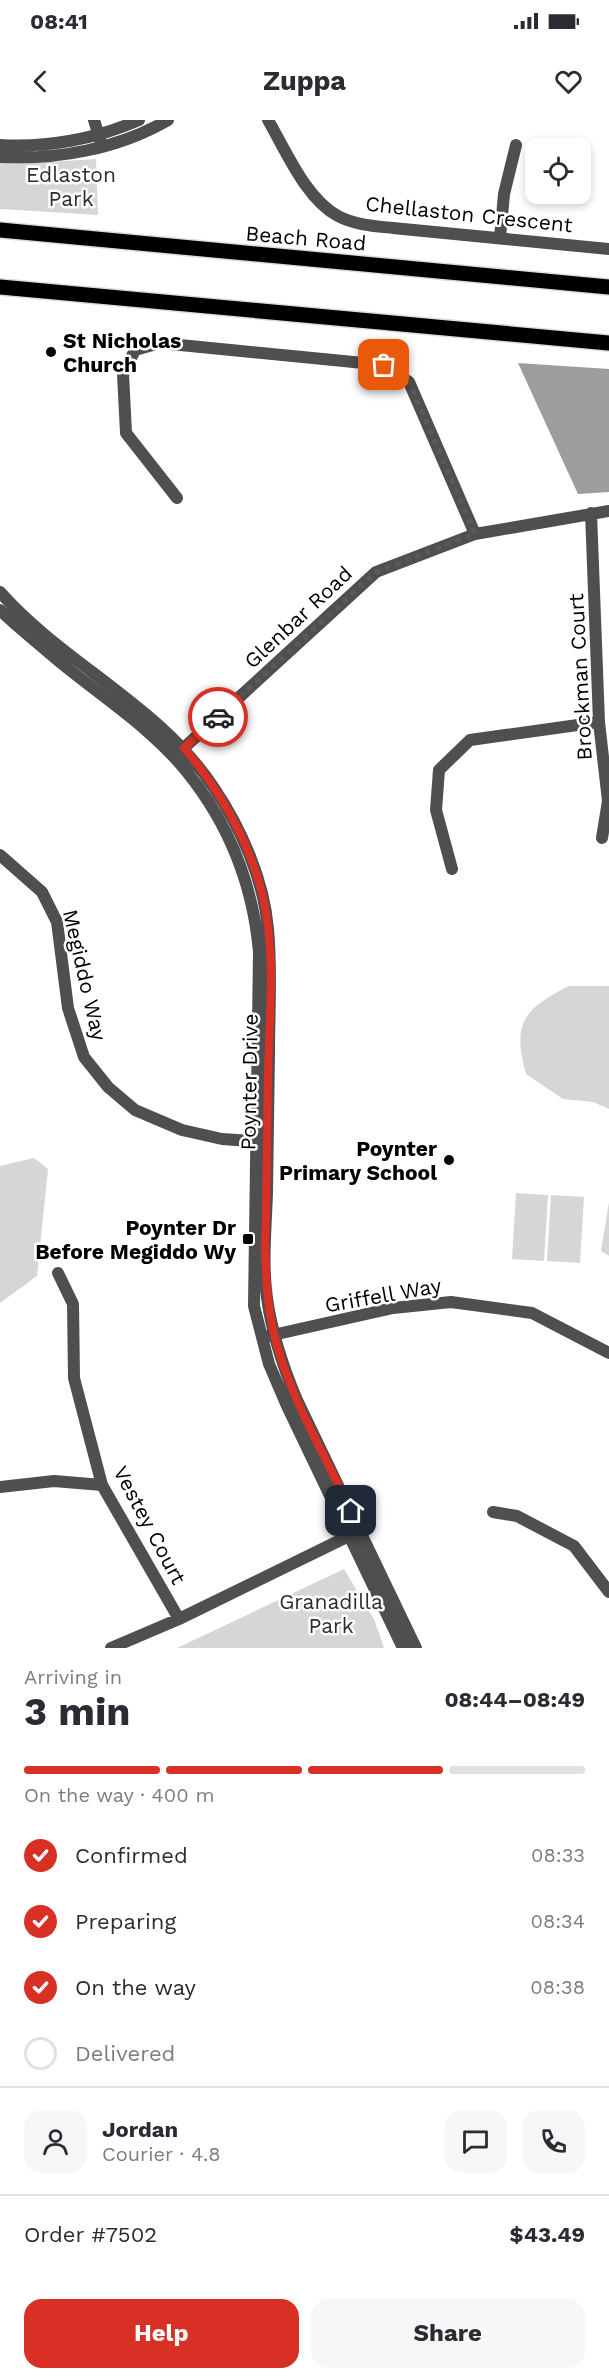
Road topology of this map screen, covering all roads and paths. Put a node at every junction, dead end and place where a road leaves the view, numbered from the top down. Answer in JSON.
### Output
{"nodes":[{"id":1,"x":94,"y":120,"type":"edge"},
{"id":2,"x":139,"y":120,"type":"edge"},
{"id":3,"x":168,"y":120,"type":"edge"},
{"id":4,"x":268,"y":120,"type":"edge"},
{"id":5,"x":100,"y":140,"type":"junction"},
{"id":6,"x":0,"y":145,"type":"edge"},
{"id":7,"x":516,"y":145,"type":"dead end"},
{"id":8,"x":0,"y":157,"type":"edge"},
{"id":9,"x":0,"y":230,"type":"edge"},
{"id":10,"x":500,"y":238,"type":"junction"},
{"id":11,"x":609,"y":249,"type":"edge"},
{"id":12,"x":0,"y":287,"type":"edge"},
{"id":13,"x":609,"y":287,"type":"edge"},
{"id":14,"x":609,"y":343,"type":"edge"},
{"id":15,"x":177,"y":498,"type":"dead end"},
{"id":16,"x":609,"y":511,"type":"edge"},
{"id":17,"x":591,"y":513,"type":"junction"},
{"id":18,"x":475,"y":534,"type":"junction"},
{"id":19,"x":0,"y":592,"type":"edge"},
{"id":20,"x":0,"y":610,"type":"edge"},
{"id":21,"x":599,"y":722,"type":"junction"},
{"id":22,"x":184,"y":748,"type":"junction"},
{"id":23,"x":173,"y":757,"type":"junction"},
{"id":24,"x":602,"y":838,"type":"dead end"},
{"id":25,"x":0,"y":855,"type":"edge"},
{"id":26,"x":452,"y":869,"type":"dead end"},
{"id":27,"x":261,"y":1142,"type":"junction"},
{"id":28,"x":58,"y":1273,"type":"dead end"},
{"id":29,"x":268,"y":1336,"type":"junction"},
{"id":30,"x":609,"y":1353,"type":"edge"},
{"id":31,"x":102,"y":1485,"type":"junction"},
{"id":32,"x":0,"y":1487,"type":"edge"},
{"id":33,"x":493,"y":1512,"type":"dead end"},
{"id":34,"x":354,"y":1533,"type":"junction"},
{"id":35,"x":609,"y":1592,"type":"edge"},
{"id":36,"x":179,"y":1619,"type":"junction"},
{"id":37,"x":111,"y":1648,"type":"edge"},
{"id":38,"x":403,"y":1648,"type":"edge"},
{"id":39,"x":416,"y":1648,"type":"edge"}],
"edges":[{"from":1,"to":5,"type":"street"},
{"from":2,"to":5,"type":"street"},
{"from":3,"to":5,"type":"street"},
{"from":4,"to":10,"type":"street","name":"Chellaston Crescent"},
{"from":5,"to":6,"type":"street"},
{"from":5,"to":8,"type":"street"},
{"from":7,"to":10,"type":"street"},
{"from":9,"to":13,"type":"main road","name":"Beach Road"},
{"from":10,"to":11,"type":"street","name":"Chellaston Crescent"},
{"from":12,"to":14,"type":"main road"},
{"from":15,"to":18,"type":"street"},
{"from":16,"to":17,"type":"street","name":"Glenbar Road"},
{"from":17,"to":18,"type":"street","name":"Glenbar Road"},
{"from":17,"to":21,"type":"street","name":"Brockman Court"},
{"from":18,"to":22,"type":"street","name":"Glenbar Road"},
{"from":19,"to":22,"type":"street","name":"Poynter Drive"},
{"from":20,"to":23,"type":"street","name":"Poynter Drive"},
{"from":21,"to":24,"type":"street","name":"Brockman Court"},
{"from":21,"to":26,"type":"street"},
{"from":22,"to":23,"type":"street","name":"Glenbar Road"},
{"from":22,"to":27,"type":"street","name":"Poynter Drive"},
{"from":23,"to":27,"type":"street","name":"Poynter Drive"},
{"from":25,"to":27,"type":"street","name":"Megiddo Way"},
{"from":27,"to":29,"type":"street","name":"Poynter Drive"},
{"from":28,"to":31,"type":"street","name":"Vestey Court"},
{"from":29,"to":30,"type":"street","name":"Griffell Way"},
{"from":29,"to":34,"type":"street","name":"Poynter Drive"},
{"from":31,"to":32,"type":"street"},
{"from":31,"to":36,"type":"street","name":"Vestey Court"},
{"from":33,"to":35,"type":"street"},
{"from":34,"to":36,"type":"street"},
{"from":34,"to":38,"type":"street","name":"Poynter Drive"},
{"from":34,"to":39,"type":"street","name":"Poynter Drive"},
{"from":36,"to":37,"type":"street"}]}
